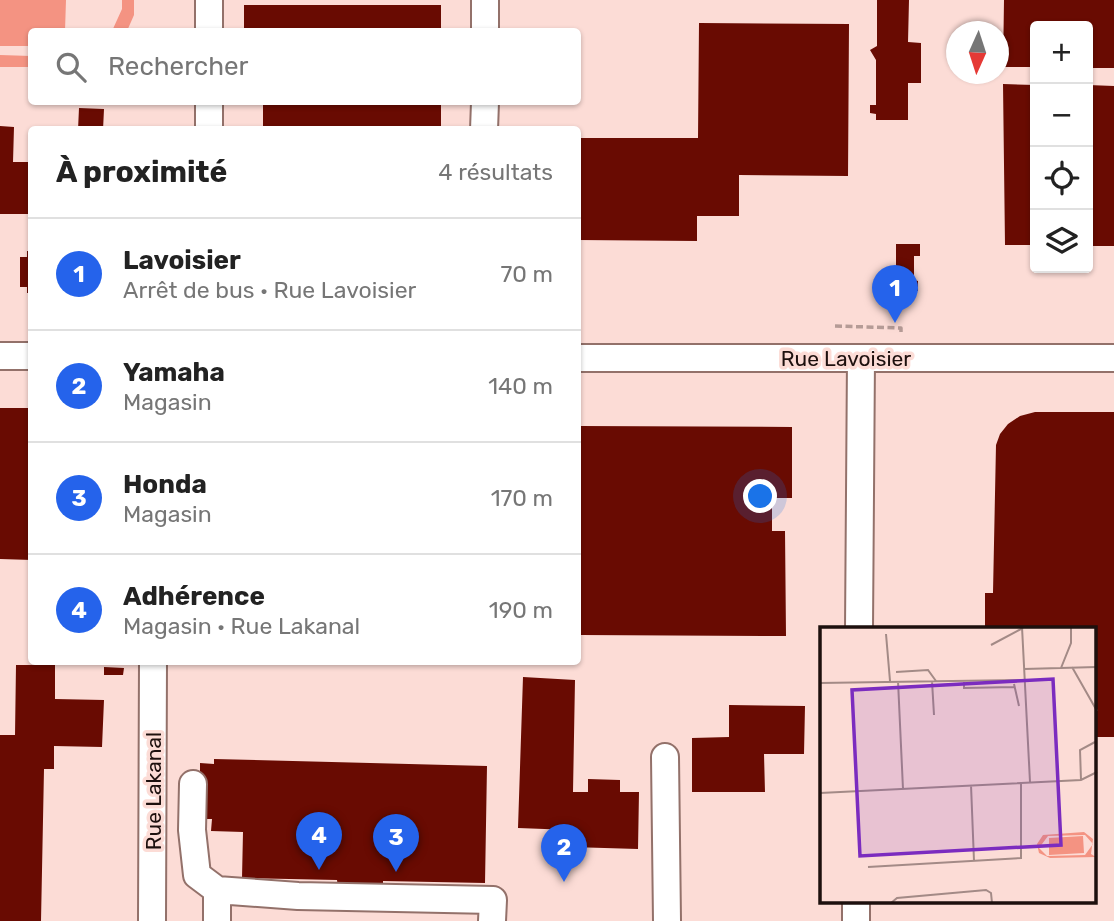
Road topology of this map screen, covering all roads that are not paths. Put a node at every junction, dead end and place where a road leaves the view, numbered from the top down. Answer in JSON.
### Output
{"nodes":[{"id":1,"x":209,"y":0,"type":"edge"},
{"id":2,"x":485,"y":0,"type":"edge"},
{"id":3,"x":209,"y":28,"type":"edge"},
{"id":4,"x":485,"y":28,"type":"edge"},
{"id":5,"x":209,"y":105,"type":"edge"},
{"id":6,"x":485,"y":105,"type":"edge"},
{"id":7,"x":209,"y":126,"type":"edge"},
{"id":8,"x":484,"y":126,"type":"edge"},
{"id":9,"x":0,"y":356,"type":"edge"},
{"id":10,"x":28,"y":356,"type":"edge"},
{"id":11,"x":581,"y":358,"type":"edge"},
{"id":12,"x":861,"y":358,"type":"junction"},
{"id":13,"x":1114,"y":358,"type":"edge"},
{"id":14,"x":859,"y":627,"type":"edge"},
{"id":15,"x":153,"y":665,"type":"edge"},
{"id":16,"x":664,"y":757,"type":"dead end"},
{"id":17,"x":193,"y":784,"type":"dead end"},
{"id":18,"x":217,"y":890,"type":"junction"},
{"id":19,"x":346,"y":909,"type":"edge"},
{"id":20,"x":152,"y":921,"type":"edge"},
{"id":21,"x":217,"y":921,"type":"edge"},
{"id":22,"x":492,"y":921,"type":"edge"},
{"id":23,"x":667,"y":921,"type":"edge"}],
"edges":[{"from":1,"to":3,"type":"street"},
{"from":2,"to":4,"type":"street"},
{"from":5,"to":7,"type":"street"},
{"from":6,"to":8,"type":"street"},
{"from":9,"to":10,"type":"street"},
{"from":11,"to":12,"type":"street","name":"Rue Lavoisier"},
{"from":12,"to":13,"type":"street","name":"Rue Lavoisier"},
{"from":12,"to":14,"type":"street"},
{"from":15,"to":20,"type":"street","name":"Rue Lakanal"},
{"from":16,"to":23,"type":"street"},
{"from":17,"to":18,"type":"street"},
{"from":18,"to":19,"type":"street"},
{"from":18,"to":21,"type":"street"},
{"from":19,"to":22,"type":"street"}]}
